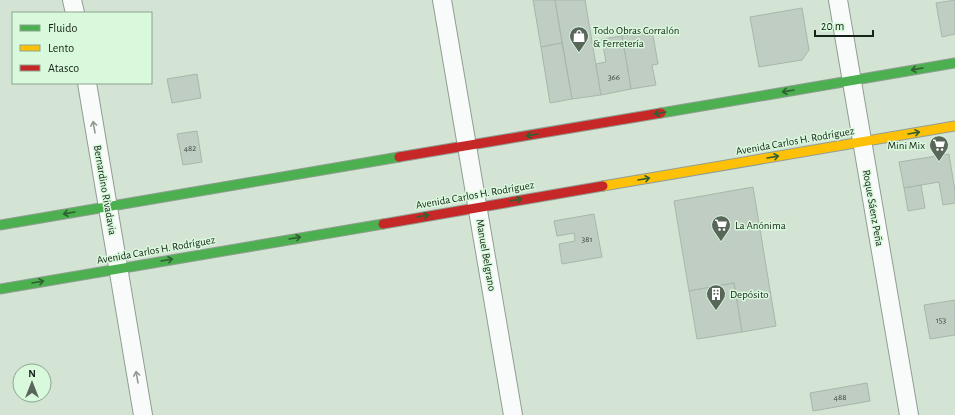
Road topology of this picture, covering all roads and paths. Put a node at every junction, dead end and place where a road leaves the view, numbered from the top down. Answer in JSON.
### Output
{"nodes":[{"id":1,"x":72,"y":0,"type":"edge"},
{"id":2,"x":442,"y":0,"type":"edge"},
{"id":3,"x":838,"y":0,"type":"edge"},
{"id":4,"x":75,"y":12,"type":"edge"},
{"id":5,"x":955,"y":63,"type":"edge"},
{"id":6,"x":851,"y":80,"type":"junction"},
{"id":7,"x":87,"y":84,"type":"edge"},
{"id":8,"x":955,"y":126,"type":"edge"},
{"id":9,"x":862,"y":142,"type":"junction"},
{"id":10,"x":467,"y":146,"type":"junction"},
{"id":11,"x":108,"y":207,"type":"junction"},
{"id":12,"x":478,"y":207,"type":"junction"},
{"id":13,"x":0,"y":225,"type":"edge"},
{"id":14,"x":118,"y":268,"type":"junction"},
{"id":15,"x":0,"y":289,"type":"edge"},
{"id":16,"x":143,"y":415,"type":"edge"},
{"id":17,"x":513,"y":415,"type":"edge"},
{"id":18,"x":909,"y":415,"type":"edge"}],
"edges":[{"from":1,"to":4,"type":"street"},
{"from":2,"to":10,"type":"street","name":"Manuel Belgrano"},
{"from":3,"to":6,"type":"street","name":"Roque Sáenz Peña"},
{"from":5,"to":6,"type":"main road","one_way":true},
{"from":6,"to":9,"type":"street","name":"Roque Sáenz Peña"},
{"from":6,"to":10,"type":"main road","one_way":true},
{"from":11,"to":7,"type":"street","name":"Bernardino Rivadavia","one_way":true},
{"from":9,"to":8,"type":"main road","name":"Avenida Carlos H. Rodríguez","one_way":true},
{"from":12,"to":9,"type":"main road","name":"Avenida Carlos H. Rodríguez","one_way":true},
{"from":9,"to":18,"type":"street","name":"Roque Sáenz Peña"},
{"from":10,"to":11,"type":"main road"},
{"from":10,"to":12,"type":"street","name":"Manuel Belgrano"},
{"from":11,"to":13,"type":"main road","one_way":true},
{"from":11,"to":14,"type":"street","name":"Bernardino Rivadavia"},
{"from":14,"to":12,"type":"main road","name":"Avenida Carlos H. Rodríguez","one_way":true},
{"from":12,"to":17,"type":"street","name":"Manuel Belgrano"},
{"from":15,"to":14,"type":"main road","name":"Avenida Carlos H. Rodríguez","one_way":true},
{"from":16,"to":14,"type":"street","name":"Bernardino Rivadavia","one_way":true}]}
